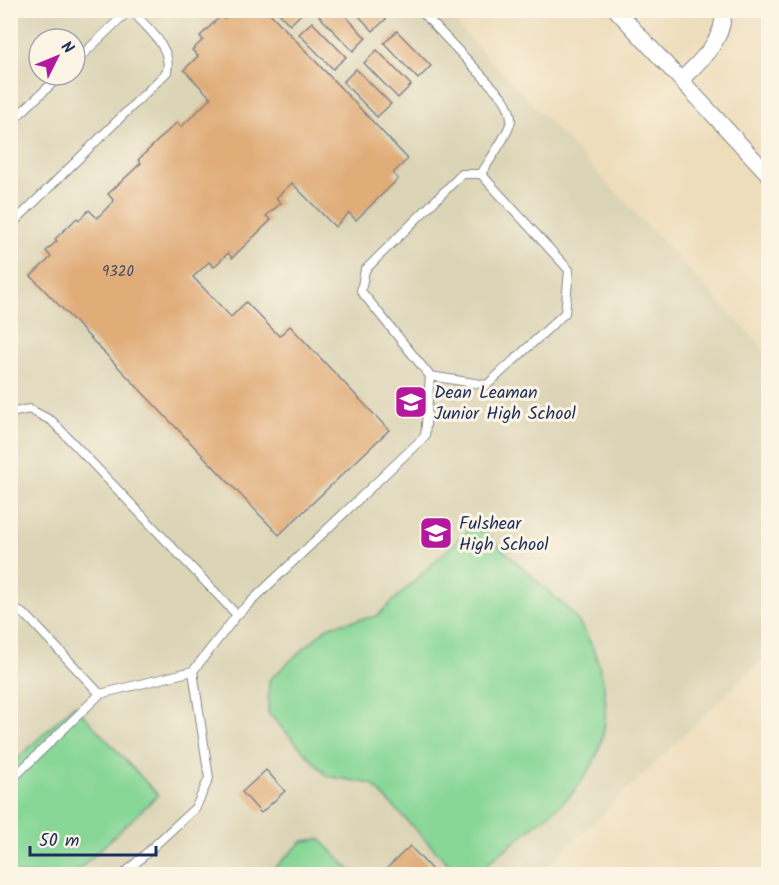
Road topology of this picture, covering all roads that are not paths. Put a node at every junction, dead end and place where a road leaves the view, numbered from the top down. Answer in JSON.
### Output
{"nodes":[{"id":1,"x":130,"y":10,"type":"edge"},
{"id":2,"x":420,"y":10,"type":"edge"},
{"id":3,"x":616,"y":10,"type":"edge"},
{"id":4,"x":723,"y":10,"type":"edge"},
{"id":5,"x":87,"y":51,"type":"edge"},
{"id":6,"x":681,"y":80,"type":"junction"},
{"id":7,"x":48,"y":87,"type":"edge"},
{"id":8,"x":10,"y":123,"type":"edge"},
{"id":9,"x":481,"y":174,"type":"junction"},
{"id":10,"x":768,"y":174,"type":"edge"},
{"id":11,"x":10,"y":226,"type":"edge"},
{"id":12,"x":430,"y":376,"type":"junction"},
{"id":13,"x":10,"y":413,"type":"edge"},
{"id":14,"x":10,"y":606,"type":"edge"},
{"id":15,"x":237,"y":615,"type":"junction"},
{"id":16,"x":193,"y":671,"type":"junction"},
{"id":17,"x":100,"y":694,"type":"junction"},
{"id":18,"x":10,"y":781,"type":"edge"},
{"id":19,"x":124,"y":874,"type":"edge"}],
"edges":[{"from":1,"to":5,"type":"lane"},
{"from":1,"to":11,"type":"lane"},
{"from":2,"to":9,"type":"lane"},
{"from":3,"to":6,"type":"street"},
{"from":4,"to":6,"type":"street"},
{"from":6,"to":10,"type":"street"},
{"from":7,"to":8,"type":"lane"},
{"from":9,"to":12,"type":"lane"},
{"from":9,"to":12,"type":"lane"},
{"from":12,"to":15,"type":"lane"},
{"from":13,"to":15,"type":"lane"},
{"from":14,"to":17,"type":"lane"},
{"from":15,"to":16,"type":"lane"},
{"from":16,"to":17,"type":"lane"},
{"from":16,"to":19,"type":"lane"},
{"from":17,"to":18,"type":"lane"}]}
